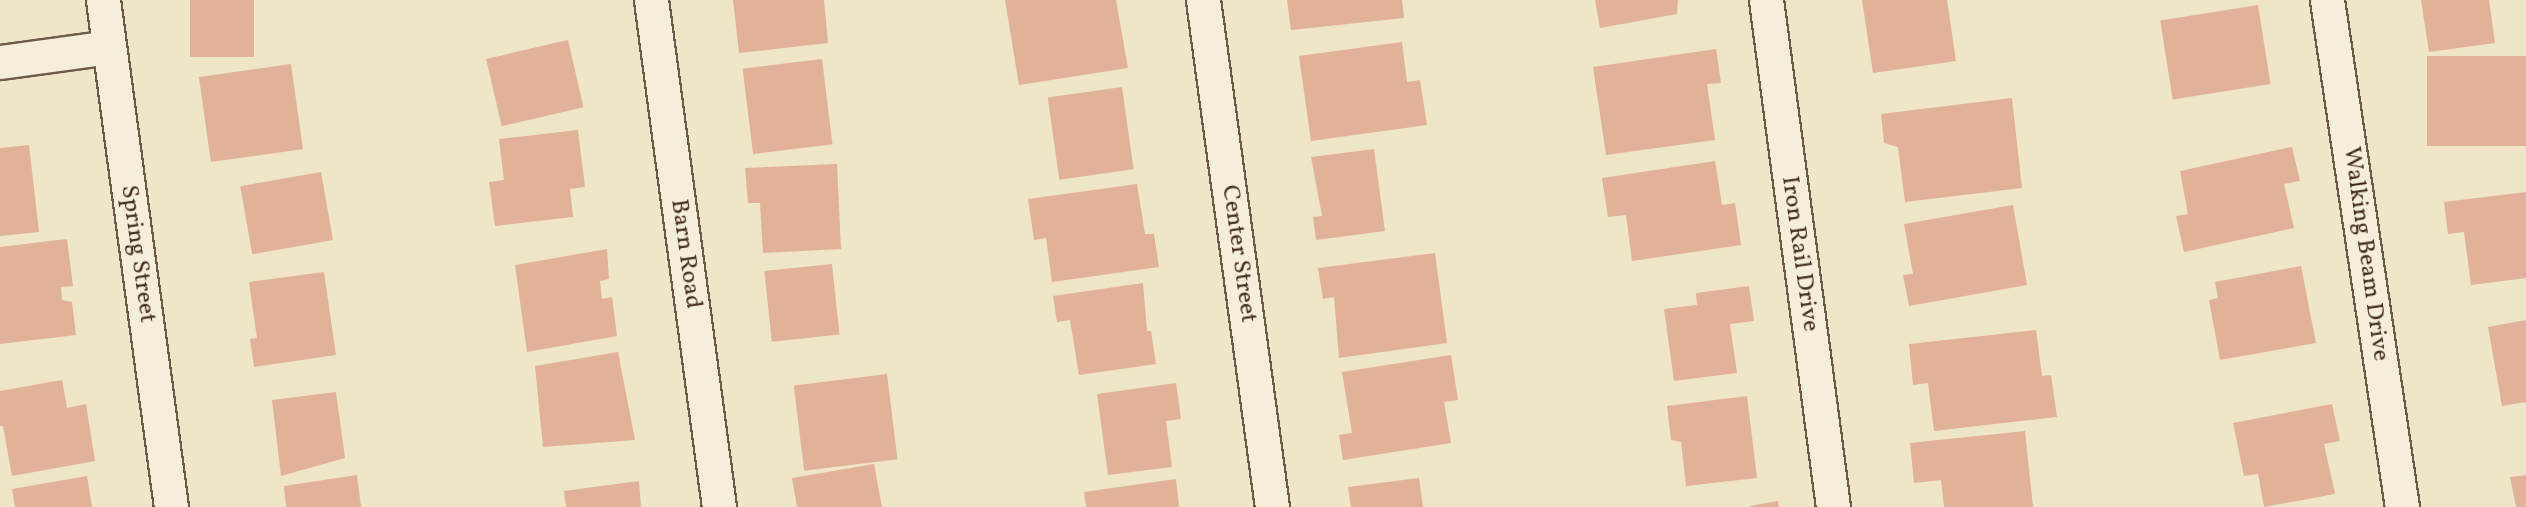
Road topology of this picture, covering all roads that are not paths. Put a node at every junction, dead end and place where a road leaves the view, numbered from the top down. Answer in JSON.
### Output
{"nodes":[{"id":1,"x":103,"y":0,"type":"edge"},
{"id":2,"x":651,"y":0,"type":"edge"},
{"id":3,"x":1203,"y":0,"type":"edge"},
{"id":4,"x":1766,"y":0,"type":"edge"},
{"id":5,"x":2327,"y":0,"type":"edge"},
{"id":6,"x":109,"y":47,"type":"junction"},
{"id":7,"x":0,"y":62,"type":"edge"},
{"id":8,"x":171,"y":507,"type":"edge"},
{"id":9,"x":719,"y":507,"type":"edge"},
{"id":10,"x":1272,"y":507,"type":"edge"},
{"id":11,"x":1833,"y":507,"type":"edge"},
{"id":12,"x":2402,"y":507,"type":"edge"}],
"edges":[{"from":1,"to":6,"type":"street","name":"Spring Street"},
{"from":2,"to":9,"type":"street","name":"Barn Road"},
{"from":3,"to":10,"type":"street","name":"Center Street"},
{"from":4,"to":11,"type":"street","name":"Iron Rail Drive"},
{"from":5,"to":12,"type":"street","name":"Walking Beam Drive"},
{"from":6,"to":7,"type":"street"},
{"from":6,"to":8,"type":"street","name":"Spring Street"}]}
